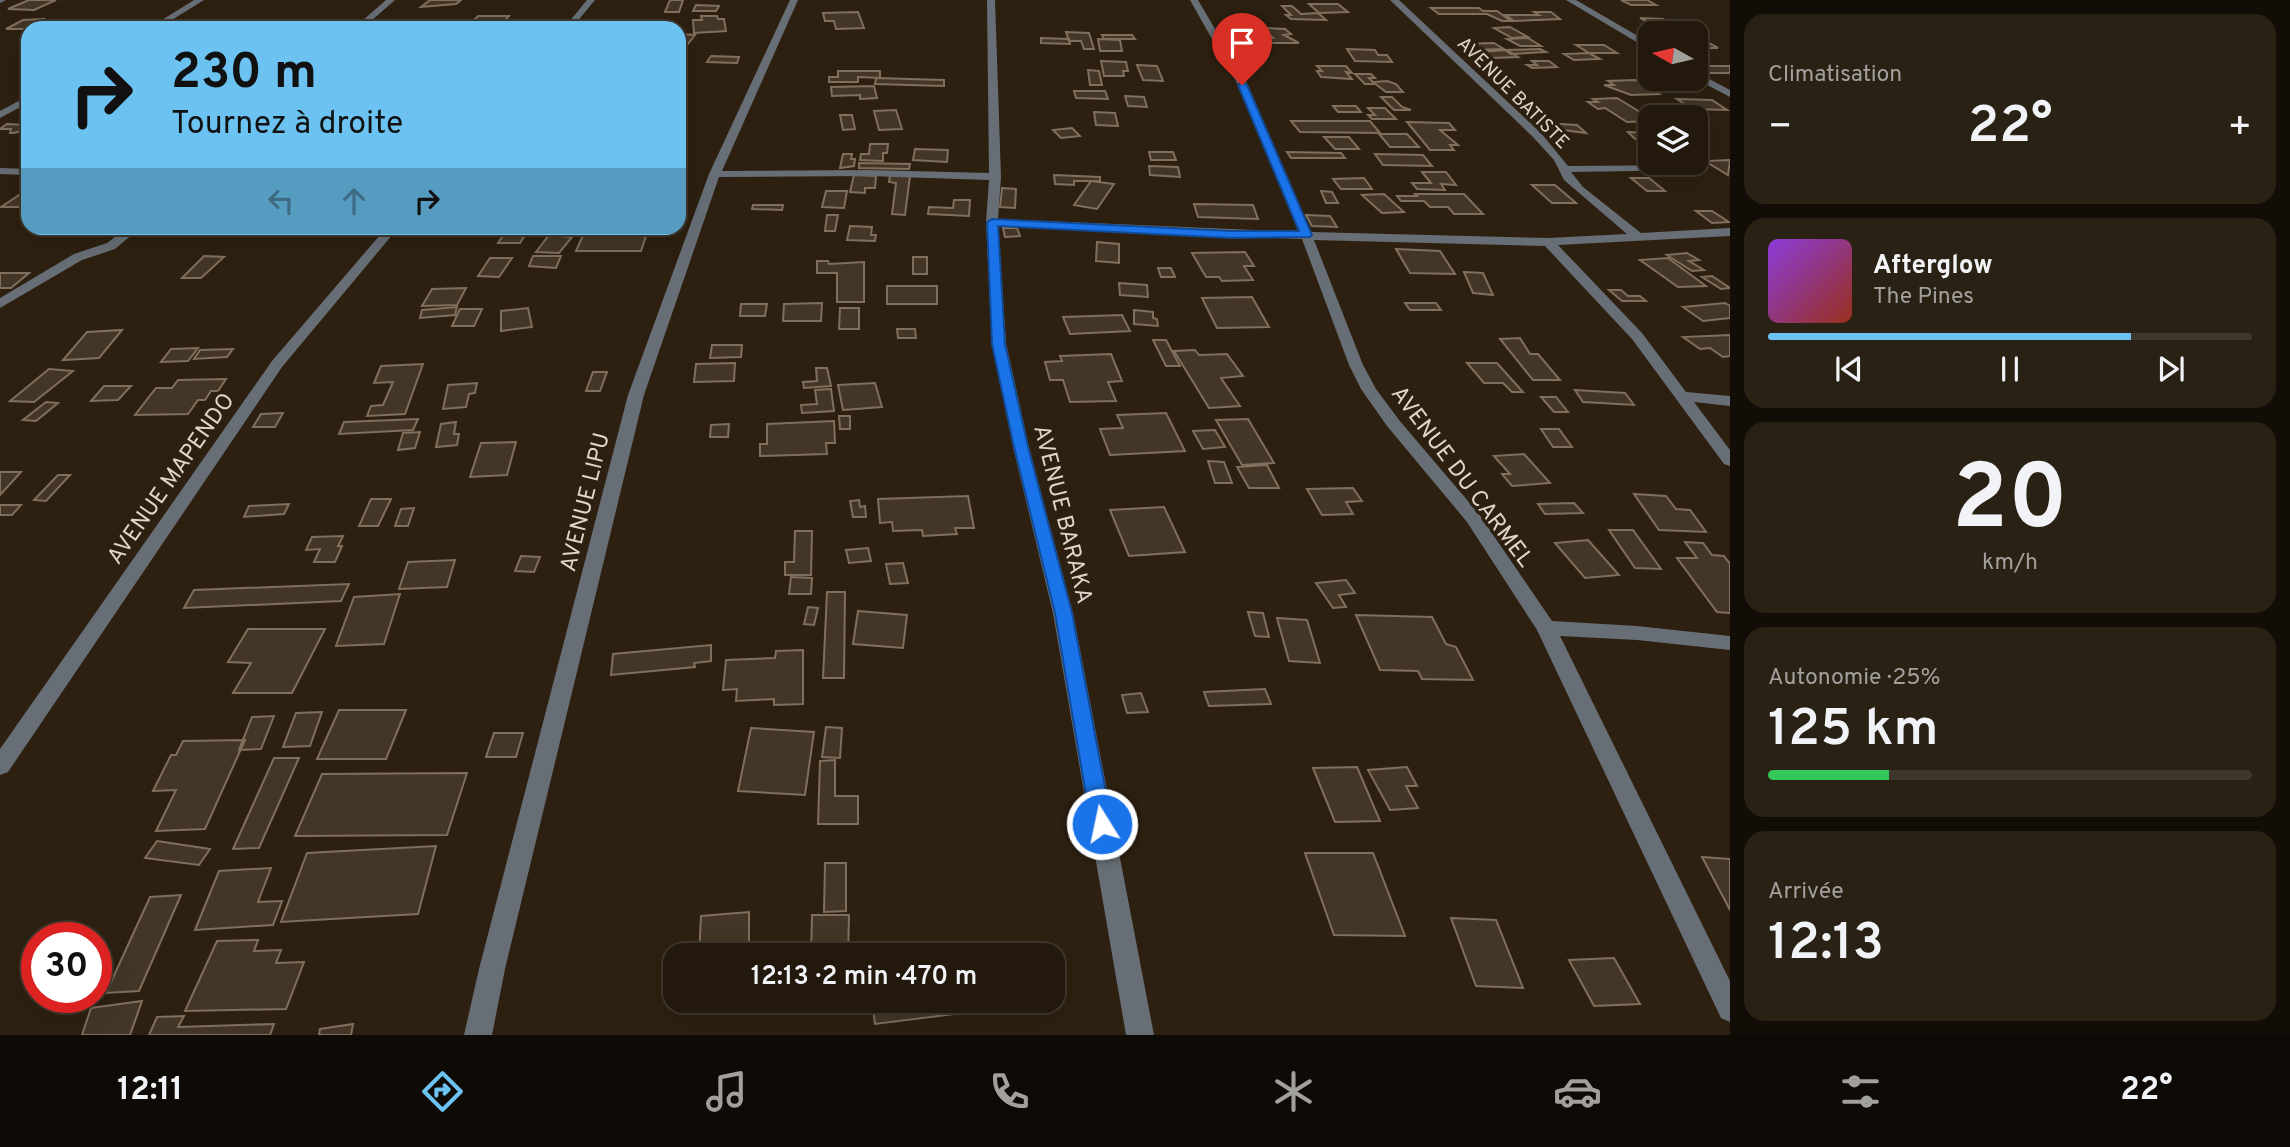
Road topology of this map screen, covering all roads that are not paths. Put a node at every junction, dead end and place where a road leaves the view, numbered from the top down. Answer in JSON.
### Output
{"nodes":[{"id":1,"x":200,"y":0,"type":"edge"},
{"id":2,"x":391,"y":0,"type":"edge"},
{"id":3,"x":591,"y":0,"type":"edge"},
{"id":4,"x":794,"y":0,"type":"edge"},
{"id":5,"x":991,"y":0,"type":"edge"},
{"id":6,"x":1194,"y":0,"type":"edge"},
{"id":7,"x":1394,"y":0,"type":"edge"},
{"id":8,"x":1570,"y":0,"type":"edge"},
{"id":9,"x":165,"y":21,"type":"edge"},
{"id":10,"x":366,"y":21,"type":"edge"},
{"id":11,"x":574,"y":21,"type":"edge"},
{"id":12,"x":1638,"y":40,"type":"edge"},
{"id":13,"x":1708,"y":82,"type":"edge"},
{"id":14,"x":1730,"y":94,"type":"edge"},
{"id":15,"x":21,"y":103,"type":"edge"},
{"id":16,"x":0,"y":115,"type":"edge"},
{"id":17,"x":1638,"y":168,"type":"edge"},
{"id":18,"x":1564,"y":169,"type":"junction"},
{"id":19,"x":0,"y":171,"type":"edge"},
{"id":20,"x":21,"y":172,"type":"edge"},
{"id":21,"x":715,"y":174,"type":"junction"},
{"id":22,"x":995,"y":177,"type":"junction"},
{"id":23,"x":992,"y":222,"type":"junction"},
{"id":24,"x":1730,"y":232,"type":"edge"},
{"id":25,"x":125,"y":235,"type":"edge"},
{"id":26,"x":386,"y":235,"type":"edge"},
{"id":27,"x":1306,"y":235,"type":"junction"},
{"id":28,"x":1639,"y":238,"type":"junction"},
{"id":29,"x":1548,"y":242,"type":"junction"},
{"id":30,"x":0,"y":304,"type":"edge"},
{"id":31,"x":1681,"y":396,"type":"junction"},
{"id":32,"x":1730,"y":401,"type":"edge"},
{"id":33,"x":1730,"y":461,"type":"edge"},
{"id":34,"x":1546,"y":628,"type":"junction"},
{"id":35,"x":1730,"y":643,"type":"edge"},
{"id":36,"x":0,"y":766,"type":"edge"},
{"id":37,"x":1730,"y":1009,"type":"edge"},
{"id":38,"x":478,"y":1035,"type":"edge"},
{"id":39,"x":1140,"y":1035,"type":"edge"}],
"edges":[{"from":1,"to":9,"type":"street"},
{"from":2,"to":10,"type":"street"},
{"from":3,"to":11,"type":"street"},
{"from":4,"to":21,"type":"street","name":"AVENUE LIPU"},
{"from":5,"to":22,"type":"street","name":"AVENUE BARAKA"},
{"from":6,"to":27,"type":"street","name":"AVENUE DU CARMEL"},
{"from":7,"to":18,"type":"street","name":"AVENUE BATISTE"},
{"from":8,"to":12,"type":"street"},
{"from":13,"to":14,"type":"street"},
{"from":15,"to":16,"type":"street"},
{"from":17,"to":18,"type":"street"},
{"from":18,"to":28,"type":"street","name":"AVENUE BATISTE"},
{"from":19,"to":20,"type":"street"},
{"from":21,"to":22,"type":"street"},
{"from":21,"to":38,"type":"street","name":"AVENUE LIPU"},
{"from":22,"to":23,"type":"street","name":"AVENUE BARAKA"},
{"from":23,"to":27,"type":"street"},
{"from":23,"to":39,"type":"street","name":"AVENUE BARAKA"},
{"from":24,"to":28,"type":"street"},
{"from":25,"to":30,"type":"street"},
{"from":26,"to":36,"type":"street","name":"AVENUE MAPENDO"},
{"from":27,"to":29,"type":"street"},
{"from":27,"to":34,"type":"street","name":"AVENUE DU CARMEL"},
{"from":28,"to":29,"type":"street"},
{"from":29,"to":31,"type":"street"},
{"from":31,"to":32,"type":"street"},
{"from":31,"to":33,"type":"street"},
{"from":34,"to":35,"type":"street"},
{"from":34,"to":37,"type":"street","name":"AVENUE DU CARMEL"}]}
